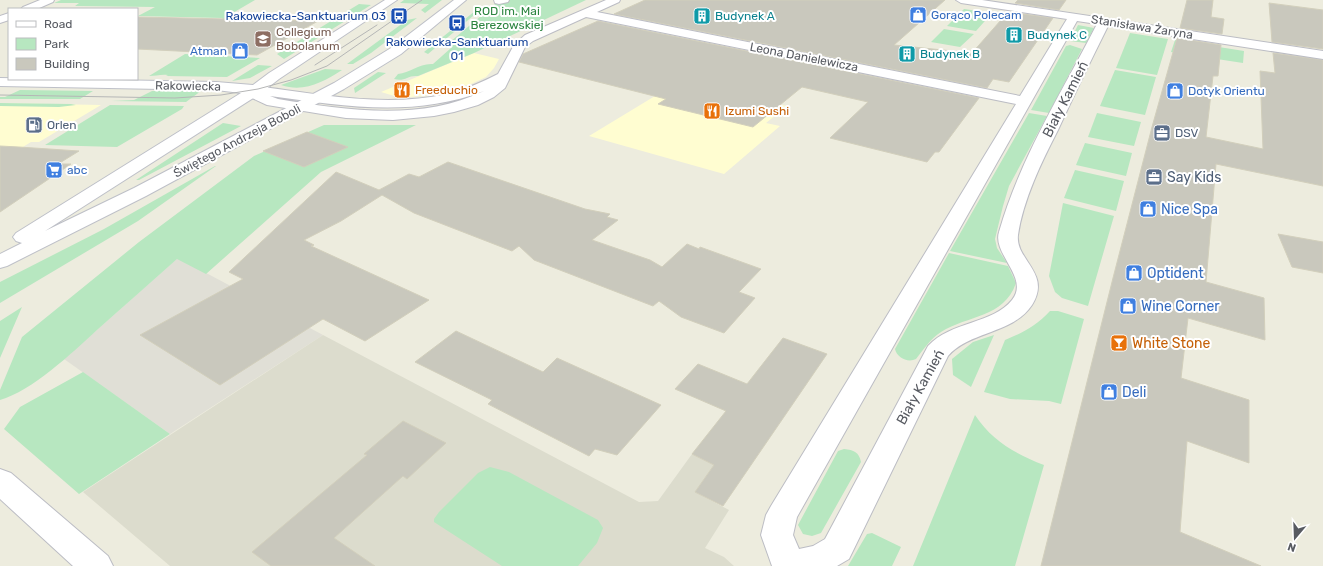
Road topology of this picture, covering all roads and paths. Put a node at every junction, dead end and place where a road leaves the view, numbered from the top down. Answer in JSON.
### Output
{"nodes":[{"id":1,"x":49,"y":0,"type":"edge"},
{"id":2,"x":392,"y":0,"type":"edge"},
{"id":3,"x":462,"y":0,"type":"edge"},
{"id":4,"x":615,"y":0,"type":"edge"},
{"id":5,"x":961,"y":0,"type":"edge"},
{"id":6,"x":29,"y":8,"type":"edge"},
{"id":7,"x":584,"y":14,"type":"junction"},
{"id":8,"x":1074,"y":17,"type":"junction"},
{"id":9,"x":1104,"y":22,"type":"junction"},
{"id":10,"x":1323,"y":54,"type":"edge"},
{"id":11,"x":504,"y":76,"type":"junction"},
{"id":12,"x":0,"y":82,"type":"edge"},
{"id":13,"x":256,"y":90,"type":"junction"},
{"id":14,"x":316,"y":98,"type":"junction"},
{"id":15,"x":1025,"y":101,"type":"junction"},
{"id":16,"x":299,"y":107,"type":"junction"},
{"id":17,"x":0,"y":252,"type":"edge"},
{"id":18,"x":0,"y":262,"type":"edge"},
{"id":19,"x":0,"y":481,"type":"edge"},
{"id":20,"x":96,"y":566,"type":"edge"},
{"id":21,"x":790,"y":566,"type":"edge"}],
"edges":[{"from":1,"to":6,"type":"street"},
{"from":2,"to":13,"type":"street","name":"Świętego Andrzeja Boboli"},
{"from":3,"to":14,"type":"street","name":"Świętego Andrzeja Boboli"},
{"from":4,"to":7,"type":"street"},
{"from":5,"to":8,"type":"street","name":"Stanisława Żaryna"},
{"from":7,"to":11,"type":"street"},
{"from":7,"to":15,"type":"street","name":"Leona Danielewicza"},
{"from":8,"to":9,"type":"street","name":"Stanisława Żaryna"},
{"from":8,"to":15,"type":"street","name":"Biały Kamień"},
{"from":9,"to":10,"type":"street","name":"Stanisława Żaryna"},
{"from":9,"to":21,"type":"street","name":"Biały Kamień"},
{"from":11,"to":14,"type":"street"},
{"from":11,"to":16,"type":"street"},
{"from":12,"to":13,"type":"street","name":"Rakowiecka"},
{"from":13,"to":14,"type":"street"},
{"from":13,"to":16,"type":"street"},
{"from":13,"to":17,"type":"street","name":"Świętego Andrzeja Boboli"},
{"from":14,"to":16,"type":"street","name":"Świętego Andrzeja Boboli"},
{"from":15,"to":21,"type":"street","name":"Biały Kamień"},
{"from":16,"to":18,"type":"street","name":"Świętego Andrzeja Boboli"},
{"from":19,"to":20,"type":"street"}]}
